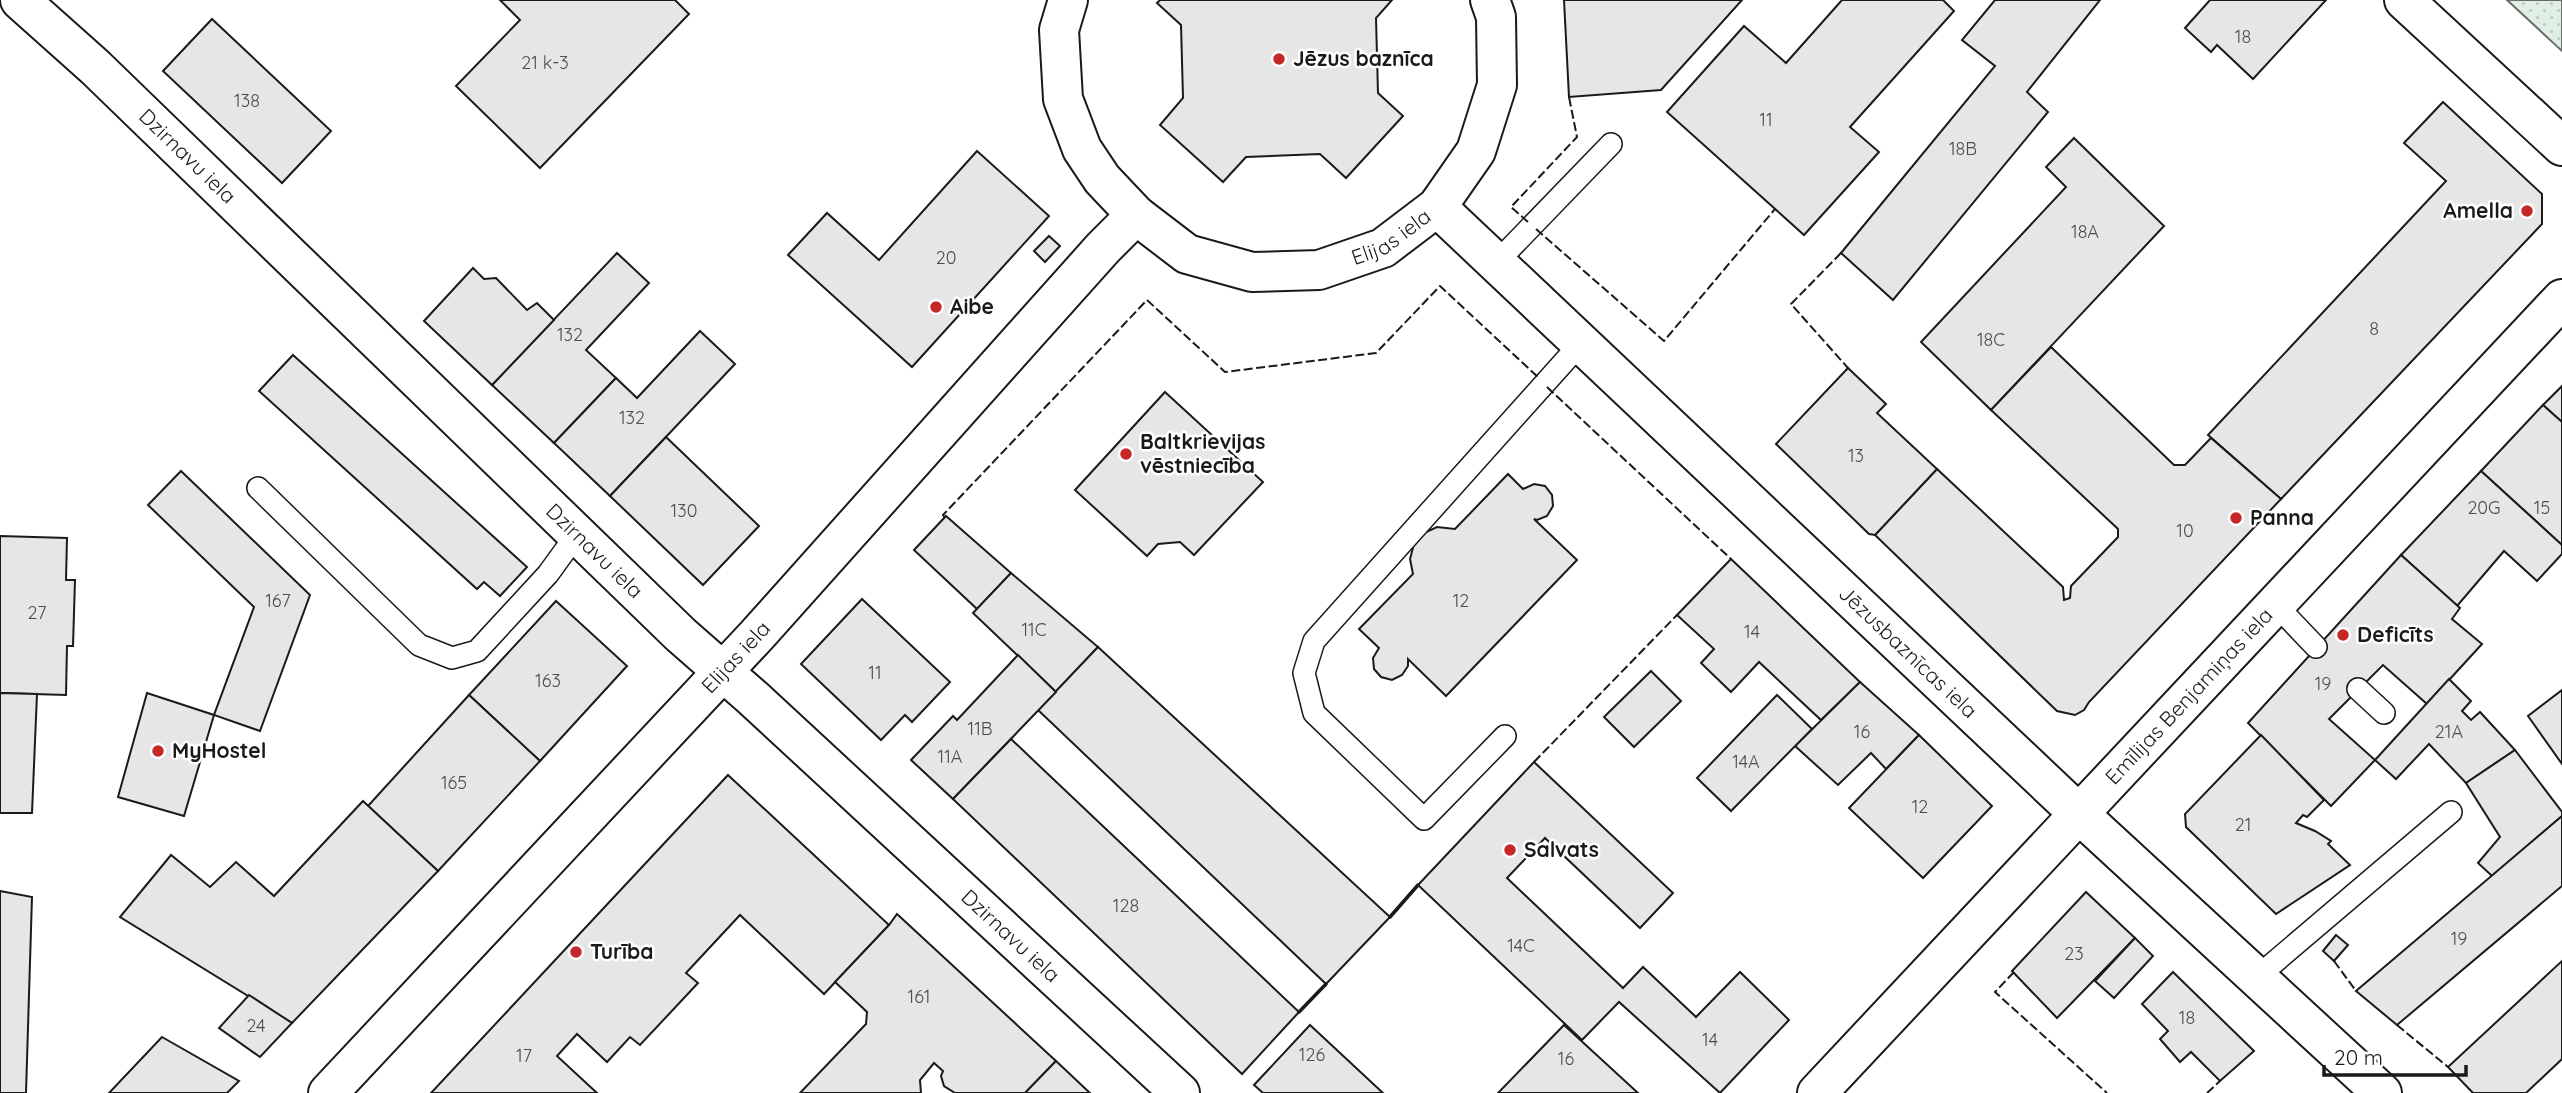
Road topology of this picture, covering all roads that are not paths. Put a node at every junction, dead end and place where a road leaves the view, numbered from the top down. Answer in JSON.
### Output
{"nodes":[{"id":1,"x":20,"y":0,"type":"edge"},
{"id":2,"x":1068,"y":0,"type":"edge"},
{"id":3,"x":1490,"y":0,"type":"edge"},
{"id":4,"x":2404,"y":0,"type":"edge"},
{"id":5,"x":1611,"y":144,"type":"dead end"},
{"id":6,"x":2562,"y":146,"type":"edge"},
{"id":7,"x":1437,"y":206,"type":"junction"},
{"id":8,"x":1136,"y":215,"type":"junction"},
{"id":9,"x":1496,"y":263,"type":"junction"},
{"id":10,"x":2562,"y":299,"type":"edge"},
{"id":11,"x":1581,"y":343,"type":"junction"},
{"id":12,"x":258,"y":488,"type":"dead end"},
{"id":13,"x":577,"y":534,"type":"junction"},
{"id":14,"x":2275,"y":604,"type":"junction"},
{"id":15,"x":2316,"y":647,"type":"dead end"},
{"id":16,"x":723,"y":670,"type":"junction"},
{"id":17,"x":2358,"y":689,"type":"dead end"},
{"id":18,"x":2384,"y":713,"type":"dead end"},
{"id":19,"x":1505,"y":736,"type":"dead end"},
{"id":20,"x":2451,"y":812,"type":"dead end"},
{"id":21,"x":2078,"y":813,"type":"junction"},
{"id":22,"x":2257,"y":977,"type":"junction"},
{"id":23,"x":328,"y":1093,"type":"edge"},
{"id":24,"x":1180,"y":1093,"type":"edge"},
{"id":25,"x":1817,"y":1093,"type":"edge"},
{"id":26,"x":2382,"y":1093,"type":"edge"}],
"edges":[{"from":1,"to":13,"type":"street","name":"Dzirnavu iela"},
{"from":2,"to":8,"type":"street","name":"Elijas iela"},
{"from":3,"to":7,"type":"street","name":"Elijas iela"},
{"from":4,"to":6,"type":"street"},
{"from":5,"to":9,"type":"lane"},
{"from":7,"to":8,"type":"street","name":"Elijas iela"},
{"from":7,"to":9,"type":"street","name":"Jēzusbaznīcas iela"},
{"from":8,"to":16,"type":"street","name":"Elijas iela"},
{"from":9,"to":11,"type":"street","name":"Jēzusbaznīcas iela"},
{"from":10,"to":14,"type":"street","name":"Emīlijas Benjamiņas iela"},
{"from":11,"to":19,"type":"lane"},
{"from":11,"to":21,"type":"street","name":"Jēzusbaznīcas iela"},
{"from":12,"to":13,"type":"lane"},
{"from":13,"to":16,"type":"street","name":"Dzirnavu iela"},
{"from":14,"to":15,"type":"lane"},
{"from":14,"to":21,"type":"street","name":"Emīlijas Benjamiņas iela"},
{"from":16,"to":23,"type":"street","name":"Elijas iela"},
{"from":16,"to":24,"type":"street","name":"Dzirnavu iela"},
{"from":17,"to":18,"type":"lane"},
{"from":20,"to":22,"type":"lane"},
{"from":21,"to":22,"type":"street","name":"Jēzusbaznīcas iela"},
{"from":21,"to":25,"type":"street","name":"Emīlijas Benjamiņas iela"},
{"from":22,"to":26,"type":"street","name":"Jēzusbaznīcas iela"}]}
